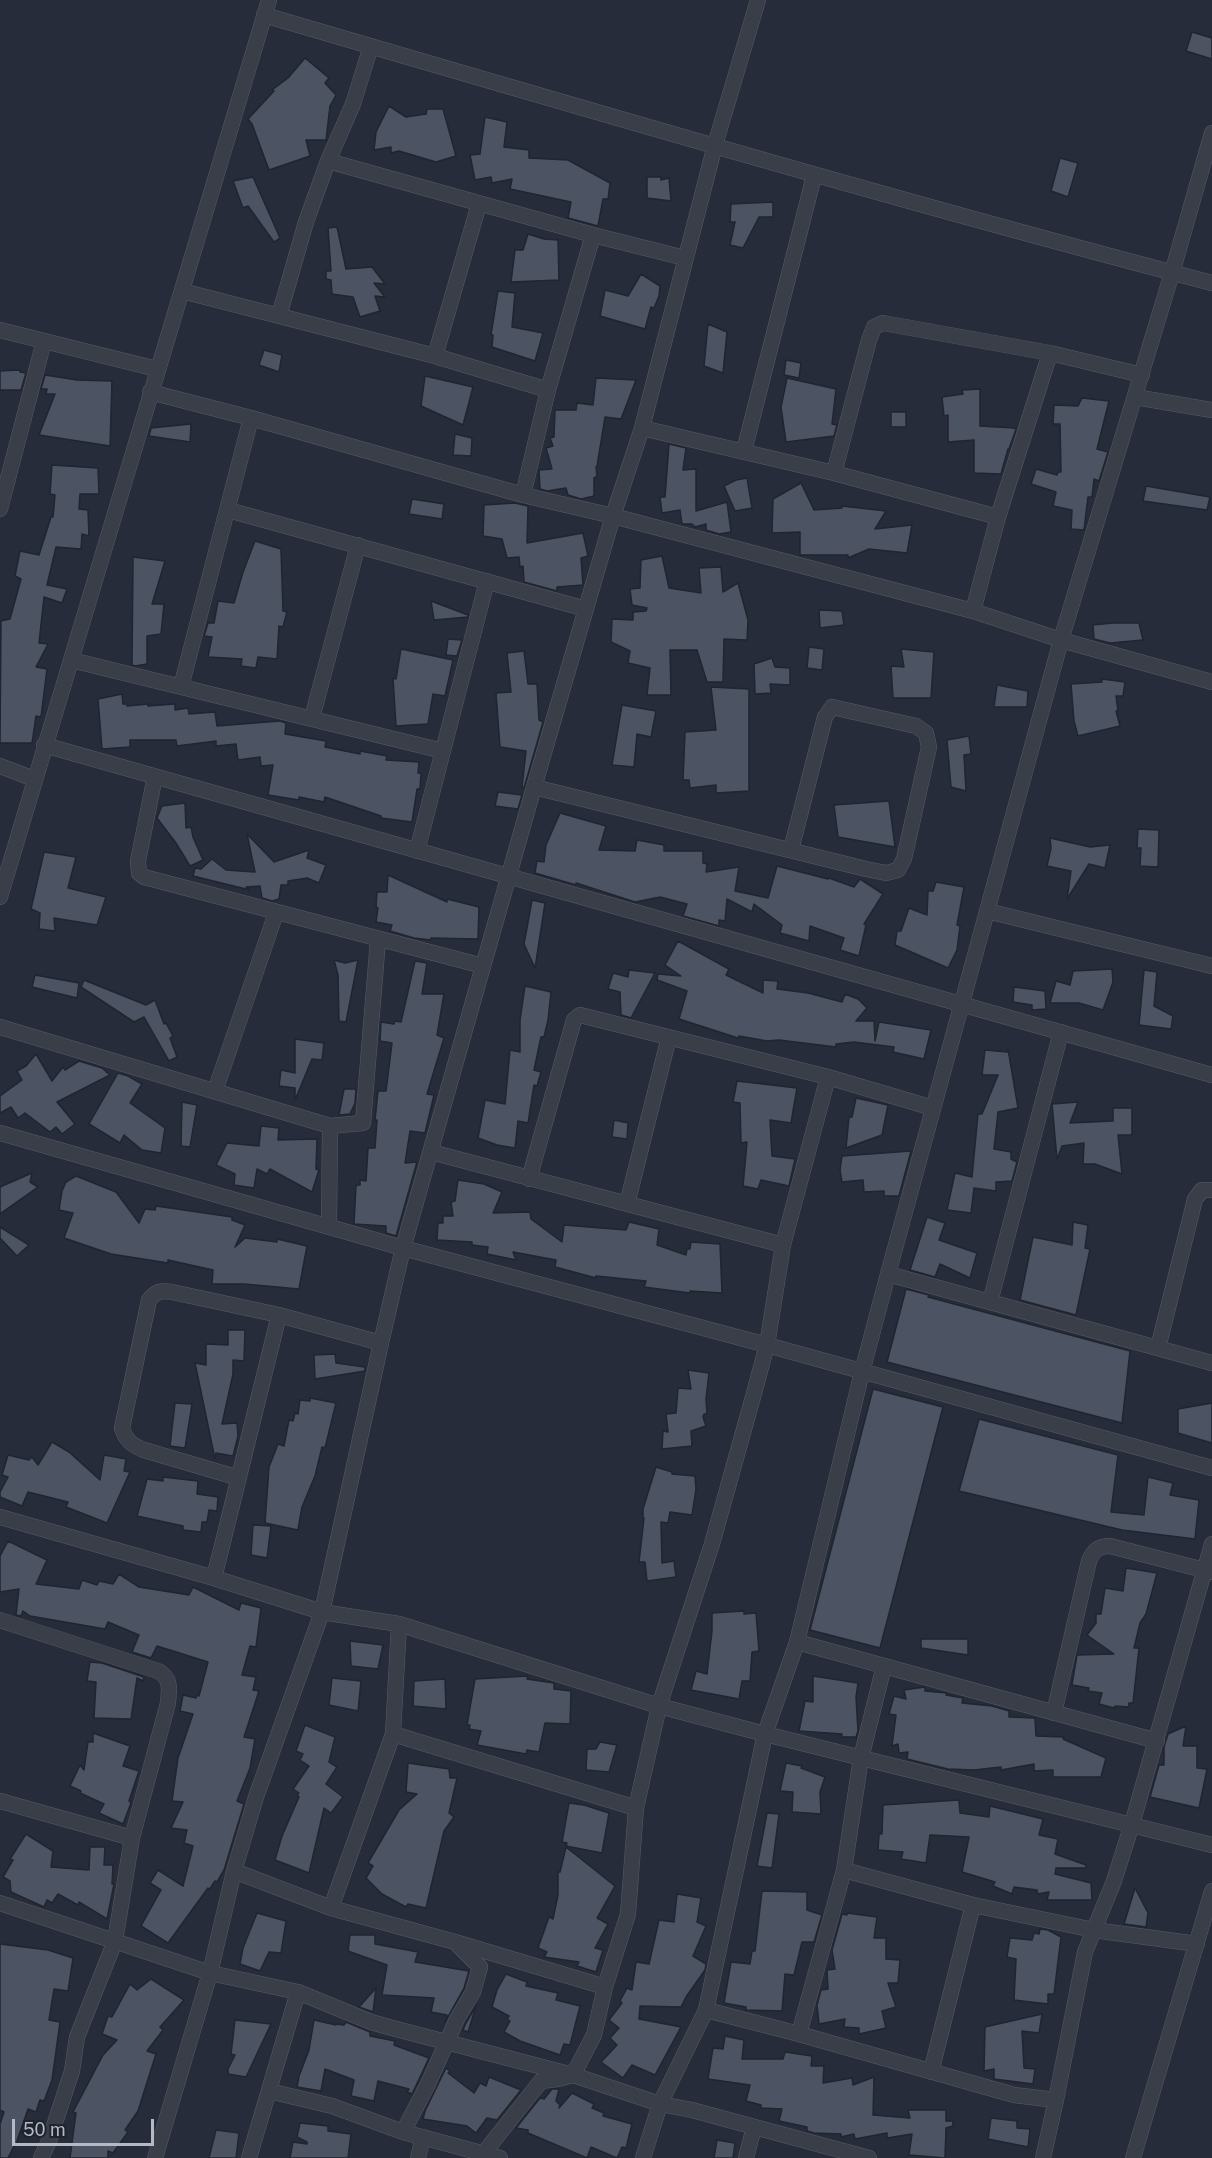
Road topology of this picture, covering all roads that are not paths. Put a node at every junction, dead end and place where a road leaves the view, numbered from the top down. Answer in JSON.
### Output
{"nodes":[{"id":1,"x":758,"y":0,"type":"edge"},
{"id":2,"x":266,"y":7,"type":"edge"},
{"id":3,"x":371,"y":46,"type":"junction"},
{"id":4,"x":1212,"y":133,"type":"edge"},
{"id":5,"x":715,"y":145,"type":"junction"},
{"id":6,"x":328,"y":161,"type":"junction"},
{"id":7,"x":814,"y":176,"type":"junction"},
{"id":8,"x":479,"y":204,"type":"junction"},
{"id":9,"x":593,"y":235,"type":"junction"},
{"id":10,"x":685,"y":258,"type":"junction"},
{"id":11,"x":1172,"y":273,"type":"junction"},
{"id":12,"x":1212,"y":283,"type":"edge"},
{"id":13,"x":182,"y":291,"type":"junction"},
{"id":14,"x":279,"y":316,"type":"junction"},
{"id":15,"x":0,"y":330,"type":"edge"},
{"id":16,"x":44,"y":341,"type":"junction"},
{"id":17,"x":1050,"y":353,"type":"junction"},
{"id":18,"x":435,"y":356,"type":"junction"},
{"id":19,"x":158,"y":369,"type":"junction"},
{"id":20,"x":1142,"y":375,"type":"junction"},
{"id":21,"x":548,"y":390,"type":"junction"},
{"id":22,"x":150,"y":392,"type":"junction"},
{"id":23,"x":1135,"y":397,"type":"junction"},
{"id":24,"x":1212,"y":410,"type":"edge"},
{"id":25,"x":251,"y":418,"type":"junction"},
{"id":26,"x":642,"y":428,"type":"junction"},
{"id":27,"x":744,"y":451,"type":"junction"},
{"id":28,"x":834,"y":473,"type":"junction"},
{"id":29,"x":523,"y":495,"type":"junction"},
{"id":30,"x":0,"y":509,"type":"edge"},
{"id":31,"x":228,"y":510,"type":"junction"},
{"id":32,"x":613,"y":516,"type":"junction"},
{"id":33,"x":998,"y":517,"type":"junction"},
{"id":34,"x":358,"y":545,"type":"junction"},
{"id":35,"x":487,"y":580,"type":"junction"},
{"id":36,"x":586,"y":609,"type":"junction"},
{"id":37,"x":973,"y":611,"type":"junction"},
{"id":38,"x":1061,"y":640,"type":"junction"},
{"id":39,"x":71,"y":660,"type":"junction"},
{"id":40,"x":1212,"y":682,"type":"edge"},
{"id":41,"x":181,"y":687,"type":"junction"},
{"id":42,"x":312,"y":718,"type":"junction"},
{"id":43,"x":44,"y":745,"type":"junction"},
{"id":44,"x":443,"y":751,"type":"junction"},
{"id":45,"x":0,"y":766,"type":"edge"},
{"id":46,"x":154,"y":776,"type":"junction"},
{"id":47,"x":34,"y":779,"type":"junction"},
{"id":48,"x":534,"y":787,"type":"junction"},
{"id":49,"x":791,"y":850,"type":"junction"},
{"id":50,"x":417,"y":851,"type":"junction"},
{"id":51,"x":508,"y":876,"type":"junction"},
{"id":52,"x":0,"y":897,"type":"edge"},
{"id":53,"x":987,"y":911,"type":"junction"},
{"id":54,"x":276,"y":913,"type":"junction"},
{"id":55,"x":378,"y":940,"type":"junction"},
{"id":56,"x":1211,"y":962,"type":"edge"},
{"id":57,"x":483,"y":966,"type":"junction"},
{"id":58,"x":962,"y":1004,"type":"junction"},
{"id":59,"x":0,"y":1027,"type":"edge"},
{"id":60,"x":1061,"y":1032,"type":"junction"},
{"id":61,"x":669,"y":1037,"type":"junction"},
{"id":62,"x":1212,"y":1075,"type":"edge"},
{"id":63,"x":828,"y":1077,"type":"junction"},
{"id":64,"x":215,"y":1091,"type":"junction"},
{"id":65,"x":933,"y":1108,"type":"junction"},
{"id":66,"x":330,"y":1126,"type":"junction"},
{"id":67,"x":0,"y":1133,"type":"edge"},
{"id":68,"x":431,"y":1152,"type":"junction"},
{"id":69,"x":530,"y":1179,"type":"junction"},
{"id":70,"x":1212,"y":1190,"type":"edge"},
{"id":71,"x":627,"y":1204,"type":"junction"},
{"id":72,"x":329,"y":1227,"type":"junction"},
{"id":73,"x":783,"y":1245,"type":"junction"},
{"id":74,"x":403,"y":1248,"type":"junction"},
{"id":75,"x":888,"y":1274,"type":"junction"},
{"id":76,"x":990,"y":1302,"type":"junction"},
{"id":77,"x":279,"y":1315,"type":"junction"},
{"id":78,"x":381,"y":1343,"type":"junction"},
{"id":79,"x":766,"y":1345,"type":"junction"},
{"id":80,"x":1158,"y":1348,"type":"junction"},
{"id":81,"x":1212,"y":1363,"type":"edge"},
{"id":82,"x":862,"y":1372,"type":"junction"},
{"id":83,"x":1212,"y":1468,"type":"edge"},
{"id":84,"x":239,"y":1478,"type":"junction"},
{"id":85,"x":0,"y":1517,"type":"edge"},
{"id":86,"x":1212,"y":1544,"type":"edge"},
{"id":87,"x":1208,"y":1571,"type":"edge"},
{"id":88,"x":214,"y":1578,"type":"junction"},
{"id":89,"x":322,"y":1612,"type":"junction"},
{"id":90,"x":0,"y":1620,"type":"edge"},
{"id":91,"x":399,"y":1624,"type":"junction"},
{"id":92,"x":797,"y":1642,"type":"junction"},
{"id":93,"x":884,"y":1666,"type":"junction"},
{"id":94,"x":659,"y":1706,"type":"junction"},
{"id":95,"x":1054,"y":1713,"type":"junction"},
{"id":96,"x":393,"y":1734,"type":"junction"},
{"id":97,"x":765,"y":1734,"type":"junction"},
{"id":98,"x":1157,"y":1741,"type":"junction"},
{"id":99,"x":861,"y":1758,"type":"junction"},
{"id":100,"x":0,"y":1801,"type":"edge"},
{"id":101,"x":636,"y":1809,"type":"junction"},
{"id":102,"x":1132,"y":1824,"type":"junction"},
{"id":103,"x":132,"y":1838,"type":"junction"},
{"id":104,"x":1212,"y":1845,"type":"edge"},
{"id":105,"x":844,"y":1870,"type":"junction"},
{"id":106,"x":234,"y":1871,"type":"junction"},
{"id":107,"x":1212,"y":1891,"type":"edge"},
{"id":108,"x":0,"y":1903,"type":"edge"},
{"id":109,"x":973,"y":1905,"type":"junction"},
{"id":110,"x":331,"y":1908,"type":"junction"},
{"id":111,"x":1094,"y":1930,"type":"junction"},
{"id":112,"x":115,"y":1941,"type":"junction"},
{"id":113,"x":455,"y":1942,"type":"junction"},
{"id":114,"x":1197,"y":1944,"type":"junction"},
{"id":115,"x":210,"y":1973,"type":"junction"},
{"id":116,"x":605,"y":1987,"type":"junction"},
{"id":117,"x":298,"y":1992,"type":"junction"},
{"id":118,"x":706,"y":2010,"type":"junction"},
{"id":119,"x":799,"y":2034,"type":"junction"},
{"id":120,"x":446,"y":2041,"type":"junction"},
{"id":121,"x":932,"y":2072,"type":"junction"},
{"id":122,"x":573,"y":2075,"type":"junction"},
{"id":123,"x":269,"y":2091,"type":"junction"},
{"id":124,"x":1056,"y":2100,"type":"junction"},
{"id":125,"x":660,"y":2104,"type":"junction"},
{"id":126,"x":754,"y":2127,"type":"junction"},
{"id":127,"x":403,"y":2132,"type":"junction"},
{"id":128,"x":423,"y":2137,"type":"junction"},
{"id":129,"x":483,"y":2154,"type":"junction"},
{"id":130,"x":41,"y":2158,"type":"edge"},
{"id":131,"x":155,"y":2158,"type":"edge"},
{"id":132,"x":249,"y":2158,"type":"edge"},
{"id":133,"x":418,"y":2158,"type":"edge"},
{"id":134,"x":500,"y":2158,"type":"edge"},
{"id":135,"x":643,"y":2158,"type":"edge"},
{"id":136,"x":746,"y":2158,"type":"edge"},
{"id":137,"x":869,"y":2158,"type":"edge"},
{"id":138,"x":1044,"y":2158,"type":"edge"},
{"id":139,"x":1132,"y":2158,"type":"edge"}],
"edges":[{"from":1,"to":5,"type":"street"},
{"from":2,"to":3,"type":"street"},
{"from":2,"to":13,"type":"street"},
{"from":3,"to":5,"type":"street"},
{"from":3,"to":6,"type":"street"},
{"from":4,"to":11,"type":"street"},
{"from":5,"to":7,"type":"street"},
{"from":5,"to":10,"type":"street"},
{"from":6,"to":8,"type":"street"},
{"from":6,"to":14,"type":"street"},
{"from":7,"to":11,"type":"street"},
{"from":7,"to":27,"type":"street"},
{"from":8,"to":9,"type":"street"},
{"from":8,"to":18,"type":"street"},
{"from":9,"to":10,"type":"street"},
{"from":9,"to":21,"type":"street"},
{"from":10,"to":26,"type":"street"},
{"from":11,"to":12,"type":"street"},
{"from":11,"to":20,"type":"street"},
{"from":13,"to":14,"type":"street"},
{"from":13,"to":19,"type":"street"},
{"from":14,"to":18,"type":"street"},
{"from":15,"to":16,"type":"street"},
{"from":16,"to":19,"type":"street"},
{"from":16,"to":30,"type":"street"},
{"from":17,"to":20,"type":"street"},
{"from":17,"to":28,"type":"street"},
{"from":17,"to":33,"type":"street"},
{"from":18,"to":21,"type":"street"},
{"from":19,"to":22,"type":"street"},
{"from":20,"to":23,"type":"street"},
{"from":21,"to":29,"type":"street"},
{"from":22,"to":25,"type":"street"},
{"from":22,"to":39,"type":"street"},
{"from":23,"to":24,"type":"street"},
{"from":23,"to":38,"type":"street"},
{"from":25,"to":29,"type":"street"},
{"from":25,"to":31,"type":"street"},
{"from":26,"to":27,"type":"street"},
{"from":26,"to":32,"type":"street"},
{"from":27,"to":28,"type":"street"},
{"from":28,"to":33,"type":"street"},
{"from":29,"to":32,"type":"street"},
{"from":31,"to":34,"type":"street"},
{"from":31,"to":41,"type":"street"},
{"from":32,"to":36,"type":"street"},
{"from":32,"to":37,"type":"street"},
{"from":33,"to":37,"type":"street"},
{"from":34,"to":35,"type":"street"},
{"from":34,"to":42,"type":"street"},
{"from":35,"to":36,"type":"street"},
{"from":35,"to":44,"type":"street"},
{"from":36,"to":48,"type":"street"},
{"from":37,"to":38,"type":"street"},
{"from":38,"to":40,"type":"street"},
{"from":38,"to":53,"type":"street"},
{"from":39,"to":41,"type":"street"},
{"from":39,"to":43,"type":"street"},
{"from":41,"to":42,"type":"street"},
{"from":42,"to":44,"type":"street"},
{"from":43,"to":46,"type":"street"},
{"from":43,"to":47,"type":"street"},
{"from":44,"to":50,"type":"street"},
{"from":45,"to":47,"type":"street"},
{"from":46,"to":50,"type":"street"},
{"from":46,"to":54,"type":"street"},
{"from":47,"to":52,"type":"street"},
{"from":48,"to":49,"type":"street"},
{"from":48,"to":51,"type":"street"},
{"from":49,"to":49,"type":"street"},
{"from":50,"to":51,"type":"street"},
{"from":51,"to":57,"type":"street"},
{"from":51,"to":58,"type":"street"},
{"from":53,"to":56,"type":"street"},
{"from":53,"to":58,"type":"street"},
{"from":54,"to":55,"type":"street"},
{"from":54,"to":64,"type":"street"},
{"from":55,"to":57,"type":"street"},
{"from":55,"to":66,"type":"street"},
{"from":57,"to":68,"type":"street"},
{"from":58,"to":60,"type":"street"},
{"from":58,"to":65,"type":"street"},
{"from":59,"to":64,"type":"street"},
{"from":60,"to":62,"type":"street"},
{"from":60,"to":76,"type":"street"},
{"from":61,"to":63,"type":"street"},
{"from":61,"to":69,"type":"street"},
{"from":61,"to":71,"type":"street"},
{"from":63,"to":65,"type":"street"},
{"from":63,"to":73,"type":"street"},
{"from":64,"to":66,"type":"street"},
{"from":65,"to":75,"type":"street"},
{"from":66,"to":72,"type":"street"},
{"from":67,"to":72,"type":"street"},
{"from":68,"to":69,"type":"street"},
{"from":68,"to":74,"type":"street"},
{"from":69,"to":71,"type":"street"},
{"from":70,"to":80,"type":"street"},
{"from":71,"to":73,"type":"street"},
{"from":72,"to":74,"type":"street"},
{"from":73,"to":79,"type":"street"},
{"from":74,"to":78,"type":"street"},
{"from":74,"to":79,"type":"street"},
{"from":75,"to":76,"type":"street"},
{"from":75,"to":82,"type":"street"},
{"from":76,"to":80,"type":"street"},
{"from":77,"to":78,"type":"street"},
{"from":77,"to":84,"type":"street"},
{"from":77,"to":84,"type":"street"},
{"from":78,"to":89,"type":"street"},
{"from":79,"to":82,"type":"street"},
{"from":79,"to":94,"type":"street"},
{"from":80,"to":81,"type":"street"},
{"from":82,"to":83,"type":"street"},
{"from":82,"to":92,"type":"street"},
{"from":84,"to":88,"type":"street"},
{"from":85,"to":88,"type":"street"},
{"from":86,"to":87,"type":"street"},
{"from":87,"to":95,"type":"street"},
{"from":87,"to":98,"type":"street"},
{"from":88,"to":89,"type":"street"},
{"from":89,"to":91,"type":"street"},
{"from":89,"to":106,"type":"street"},
{"from":90,"to":103,"type":"street"},
{"from":91,"to":94,"type":"street"},
{"from":91,"to":96,"type":"street"},
{"from":92,"to":93,"type":"street"},
{"from":92,"to":97,"type":"street"},
{"from":93,"to":95,"type":"street"},
{"from":93,"to":99,"type":"street"},
{"from":94,"to":97,"type":"street"},
{"from":94,"to":101,"type":"street"},
{"from":95,"to":98,"type":"street"},
{"from":96,"to":101,"type":"street"},
{"from":96,"to":110,"type":"street"},
{"from":97,"to":99,"type":"street"},
{"from":97,"to":118,"type":"street"},
{"from":98,"to":102,"type":"street"},
{"from":99,"to":102,"type":"street"},
{"from":99,"to":105,"type":"street"},
{"from":100,"to":103,"type":"street"},
{"from":101,"to":116,"type":"street"},
{"from":102,"to":104,"type":"street"},
{"from":102,"to":111,"type":"street"},
{"from":103,"to":112,"type":"street"},
{"from":105,"to":109,"type":"street"},
{"from":105,"to":119,"type":"street"},
{"from":106,"to":110,"type":"street"},
{"from":106,"to":115,"type":"street"},
{"from":107,"to":114,"type":"street"},
{"from":108,"to":112,"type":"street"},
{"from":109,"to":111,"type":"street"},
{"from":109,"to":121,"type":"street"},
{"from":110,"to":113,"type":"street"},
{"from":111,"to":114,"type":"street"},
{"from":111,"to":124,"type":"street"},
{"from":112,"to":115,"type":"street"},
{"from":112,"to":130,"type":"street"},
{"from":113,"to":116,"type":"street"},
{"from":113,"to":120,"type":"street"},
{"from":114,"to":139,"type":"street"},
{"from":115,"to":117,"type":"street"},
{"from":115,"to":131,"type":"street"},
{"from":116,"to":122,"type":"street"},
{"from":117,"to":120,"type":"street"},
{"from":117,"to":123,"type":"street"},
{"from":118,"to":119,"type":"street"},
{"from":118,"to":125,"type":"street"},
{"from":119,"to":121,"type":"street"},
{"from":120,"to":122,"type":"street"},
{"from":120,"to":127,"type":"street"},
{"from":121,"to":124,"type":"street"},
{"from":122,"to":125,"type":"street"},
{"from":122,"to":129,"type":"street"},
{"from":123,"to":127,"type":"street"},
{"from":123,"to":132,"type":"street"},
{"from":124,"to":138,"type":"street"},
{"from":125,"to":126,"type":"street"},
{"from":125,"to":135,"type":"street"},
{"from":126,"to":136,"type":"street"},
{"from":126,"to":137,"type":"street"},
{"from":127,"to":128,"type":"street"},
{"from":128,"to":129,"type":"street"},
{"from":128,"to":133,"type":"street"},
{"from":129,"to":134,"type":"street"}]}
